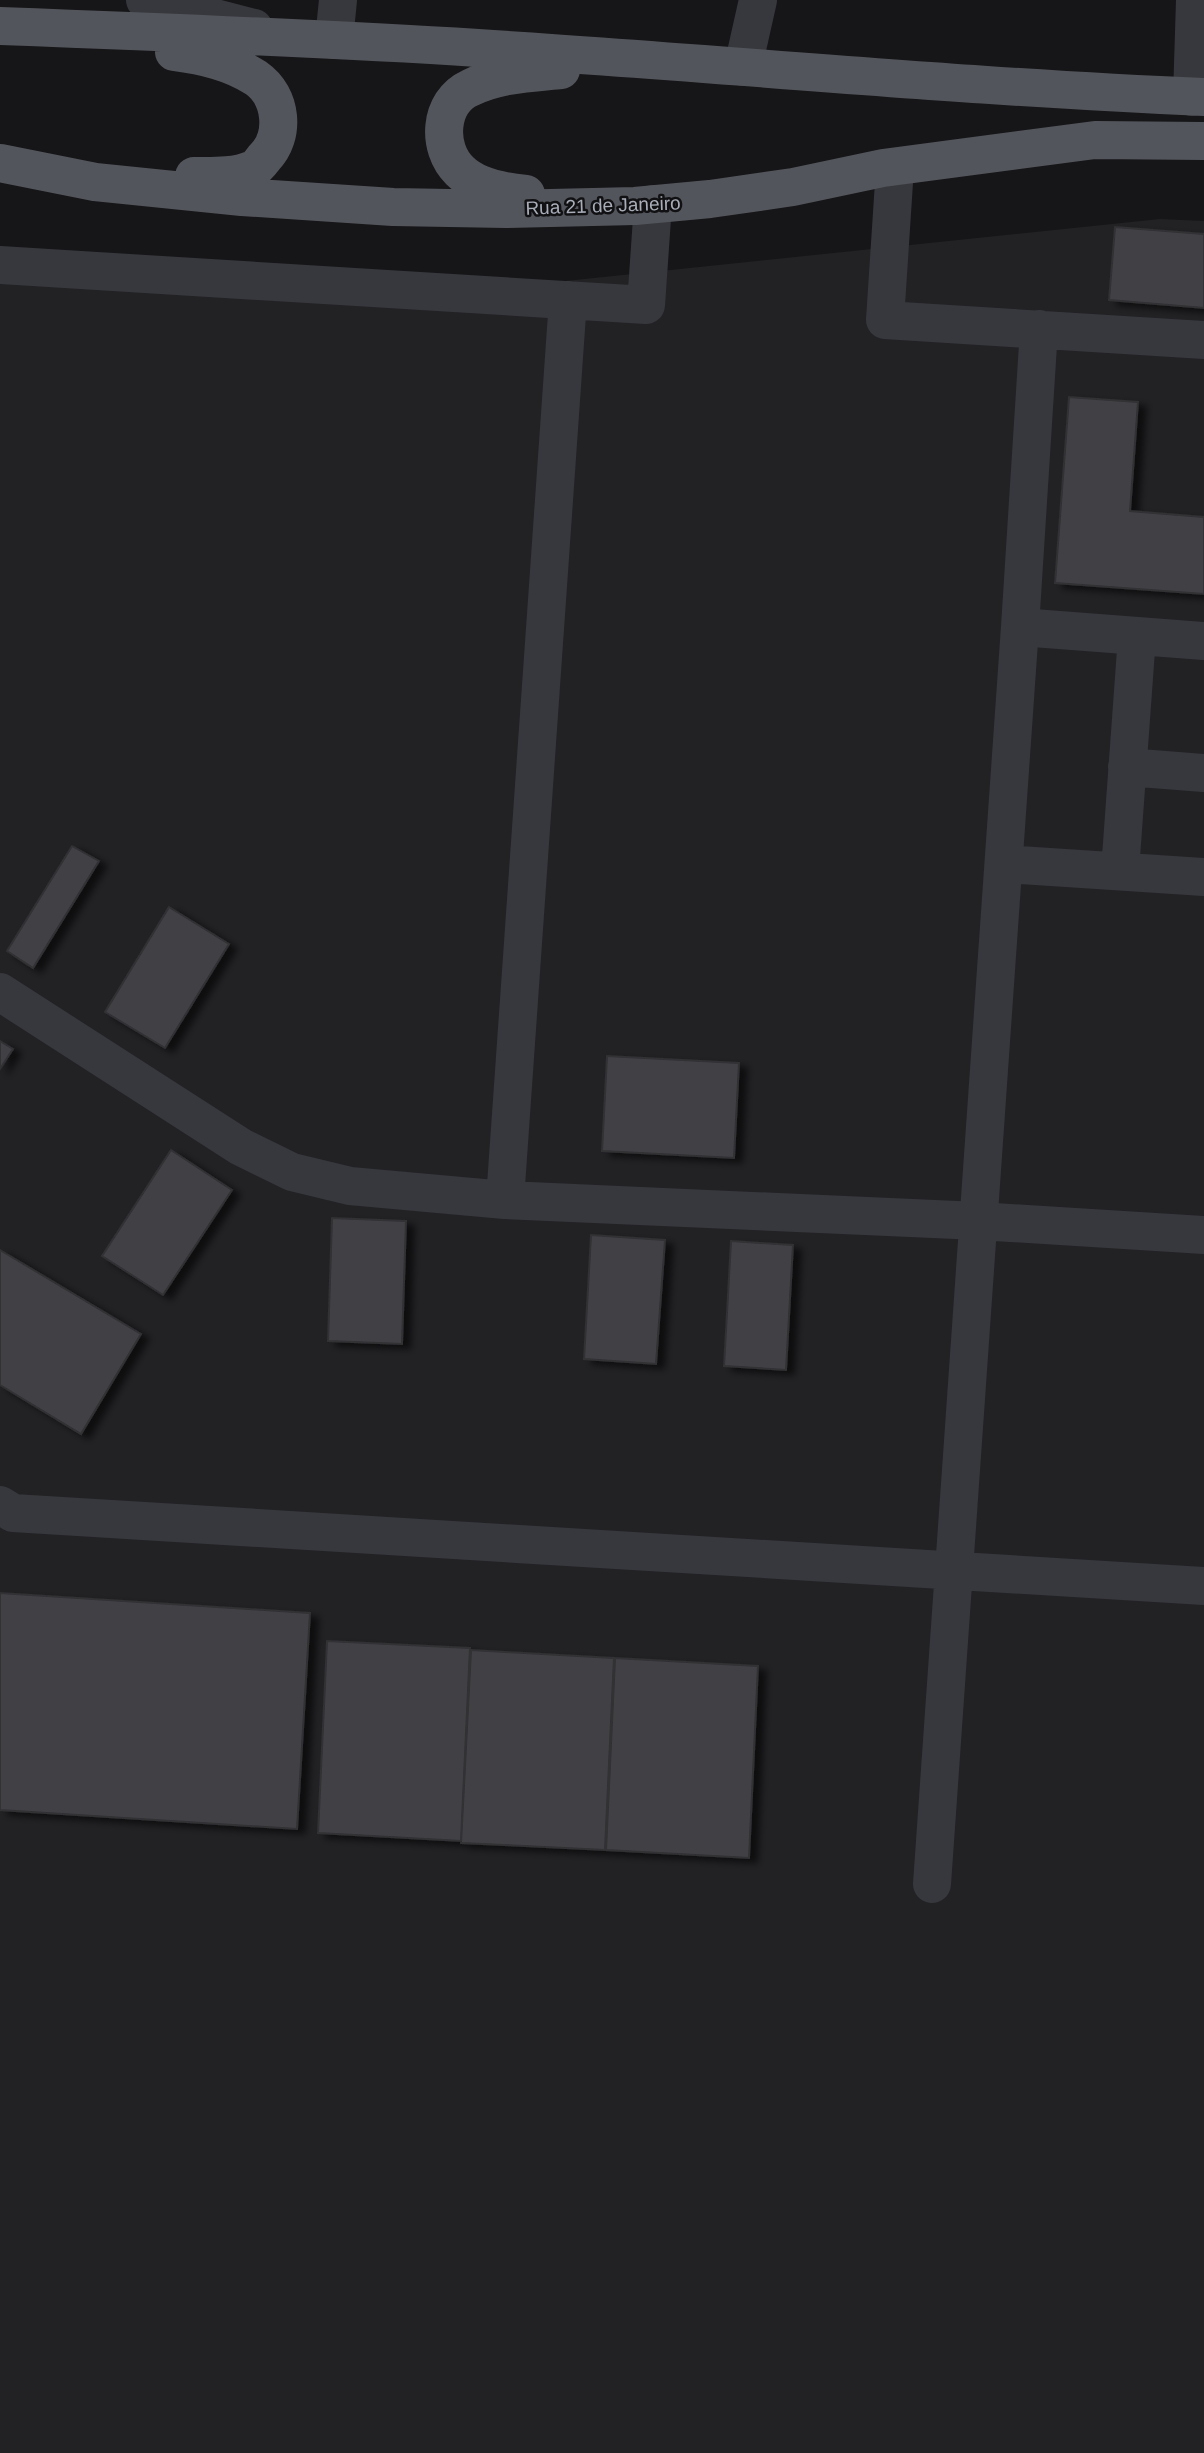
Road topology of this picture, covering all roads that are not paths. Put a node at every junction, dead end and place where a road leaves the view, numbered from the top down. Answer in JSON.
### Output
{"nodes":[{"id":1,"x":145,"y":0,"type":"edge"},
{"id":2,"x":338,"y":0,"type":"edge"},
{"id":3,"x":758,"y":0,"type":"edge"},
{"id":4,"x":1195,"y":0,"type":"edge"},
{"id":5,"x":0,"y":28,"type":"edge"},
{"id":6,"x":290,"y":37,"type":"junction"},
{"id":7,"x":334,"y":40,"type":"junction"},
{"id":8,"x":664,"y":61,"type":"junction"},
{"id":9,"x":743,"y":66,"type":"junction"},
{"id":10,"x":1198,"y":97,"type":"edge"},
{"id":11,"x":1151,"y":140,"type":"junction"},
{"id":12,"x":1204,"y":141,"type":"edge"},
{"id":13,"x":1204,"y":153,"type":"edge"},
{"id":14,"x":0,"y":160,"type":"edge"},
{"id":15,"x":895,"y":167,"type":"junction"},
{"id":16,"x":644,"y":205,"type":"junction"},
{"id":17,"x":0,"y":265,"type":"edge"},
{"id":18,"x":568,"y":300,"type":"junction"},
{"id":19,"x":1039,"y":329,"type":"junction"},
{"id":20,"x":1204,"y":340,"type":"edge"},
{"id":21,"x":1020,"y":627,"type":"junction"},
{"id":22,"x":1137,"y":636,"type":"junction"},
{"id":23,"x":1204,"y":641,"type":"edge"},
{"id":24,"x":1127,"y":767,"type":"junction"},
{"id":25,"x":1204,"y":773,"type":"edge"},
{"id":26,"x":1004,"y":863,"type":"junction"},
{"id":27,"x":1120,"y":871,"type":"junction"},
{"id":28,"x":1204,"y":877,"type":"edge"},
{"id":29,"x":0,"y":992,"type":"edge"},
{"id":30,"x":505,"y":1200,"type":"junction"},
{"id":31,"x":979,"y":1221,"type":"junction"},
{"id":32,"x":1204,"y":1235,"type":"edge"},
{"id":33,"x":4,"y":1517,"type":"edge"},
{"id":34,"x":954,"y":1570,"type":"junction"},
{"id":35,"x":1204,"y":1586,"type":"edge"},
{"id":36,"x":932,"y":1884,"type":"dead end"}],
"edges":[{"from":1,"to":6,"type":"street"},
{"from":2,"to":7,"type":"street"},
{"from":3,"to":9,"type":"street"},
{"from":4,"to":10,"type":"street"},
{"from":5,"to":6,"type":"main road"},
{"from":5,"to":14,"type":"main road"},
{"from":6,"to":7,"type":"main road"},
{"from":7,"to":8,"type":"main road"},
{"from":8,"to":9,"type":"main road"},
{"from":8,"to":16,"type":"main road"},
{"from":9,"to":10,"type":"main road"},
{"from":11,"to":12,"type":"main road","name":"Rua 21 de Janeiro"},
{"from":11,"to":13,"type":"street"},
{"from":11,"to":15,"type":"main road","name":"Rua 21 de Janeiro"},
{"from":14,"to":16,"type":"main road","name":"Rua 21 de Janeiro"},
{"from":15,"to":16,"type":"main road","name":"Rua 21 de Janeiro"},
{"from":15,"to":19,"type":"street"},
{"from":16,"to":18,"type":"street"},
{"from":17,"to":18,"type":"street"},
{"from":18,"to":30,"type":"street"},
{"from":19,"to":20,"type":"street"},
{"from":19,"to":21,"type":"street"},
{"from":21,"to":22,"type":"street"},
{"from":21,"to":26,"type":"street"},
{"from":22,"to":23,"type":"street"},
{"from":22,"to":24,"type":"street"},
{"from":24,"to":25,"type":"street"},
{"from":24,"to":27,"type":"street"},
{"from":26,"to":27,"type":"street"},
{"from":26,"to":31,"type":"street"},
{"from":27,"to":28,"type":"street"},
{"from":29,"to":30,"type":"street"},
{"from":30,"to":31,"type":"street"},
{"from":31,"to":32,"type":"street"},
{"from":31,"to":34,"type":"street"},
{"from":33,"to":34,"type":"street"},
{"from":34,"to":35,"type":"street"},
{"from":34,"to":36,"type":"street"}]}
